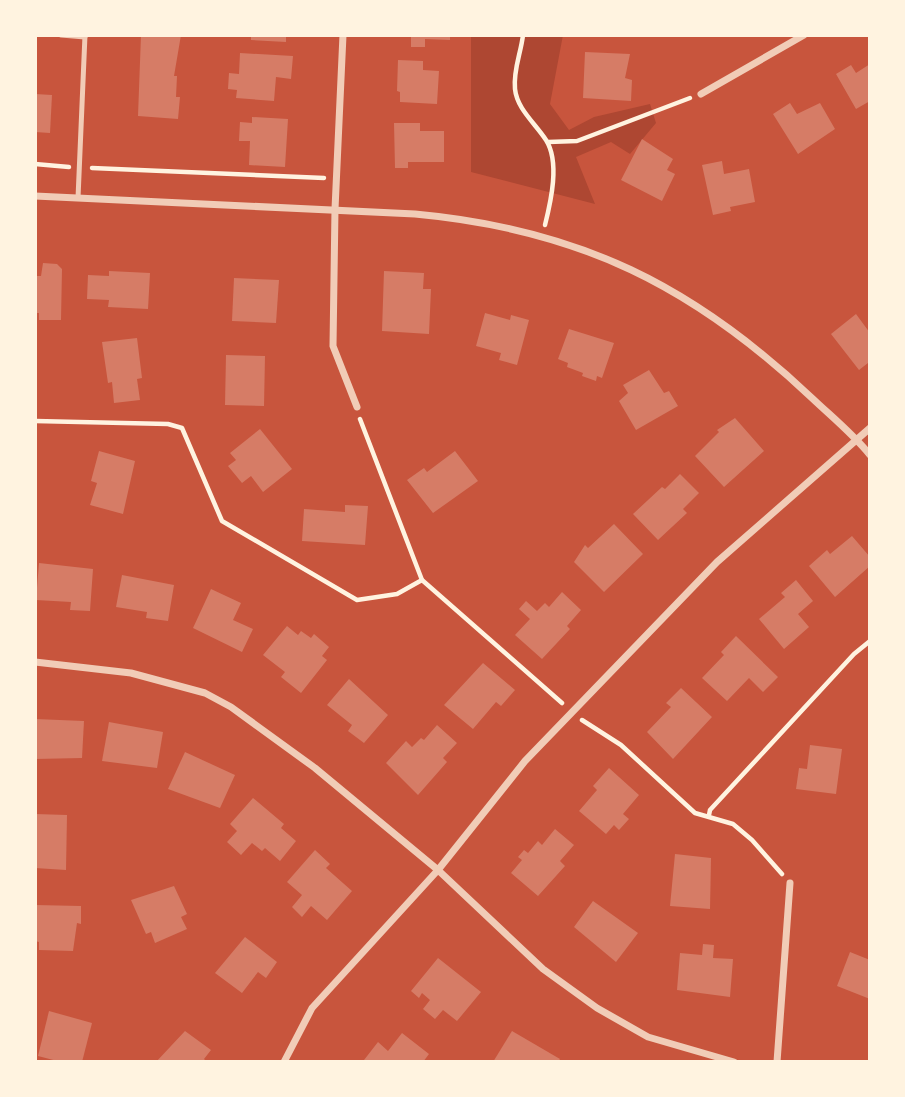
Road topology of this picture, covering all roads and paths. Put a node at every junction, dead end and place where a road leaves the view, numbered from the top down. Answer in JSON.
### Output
{"nodes":[{"id":1,"x":61,"y":35,"type":"edge"},
{"id":2,"x":343,"y":35,"type":"edge"},
{"id":3,"x":523,"y":35,"type":"edge"},
{"id":4,"x":804,"y":35,"type":"edge"},
{"id":5,"x":85,"y":36,"type":"edge"},
{"id":6,"x":701,"y":94,"type":"joint"},
{"id":7,"x":548,"y":142,"type":"junction"},
{"id":8,"x":35,"y":164,"type":"edge"},
{"id":9,"x":79,"y":167,"type":"junction"},
{"id":10,"x":337,"y":179,"type":"junction"},
{"id":11,"x":35,"y":196,"type":"edge"},
{"id":12,"x":78,"y":198,"type":"junction"},
{"id":13,"x":335,"y":209,"type":"junction"},
{"id":14,"x":543,"y":236,"type":"junction"},
{"id":15,"x":356,"y":407,"type":"joint"},
{"id":16,"x":35,"y":421,"type":"edge"},
{"id":17,"x":870,"y":429,"type":"edge"},
{"id":18,"x":857,"y":439,"type":"junction"},
{"id":19,"x":870,"y":455,"type":"edge"},
{"id":20,"x":422,"y":580,"type":"junction"},
{"id":21,"x":870,"y":641,"type":"edge"},
{"id":22,"x":35,"y":662,"type":"edge"},
{"id":23,"x":573,"y":713,"type":"junction"},
{"id":24,"x":709,"y":815,"type":"junction"},
{"id":25,"x":438,"y":870,"type":"junction"},
{"id":26,"x":790,"y":883,"type":"joint"},
{"id":27,"x":284,"y":1062,"type":"edge"},
{"id":28,"x":734,"y":1062,"type":"edge"},
{"id":29,"x":777,"y":1062,"type":"edge"}],
"edges":[{"from":1,"to":5,"type":"lane"},
{"from":2,"to":10,"type":"street"},
{"from":3,"to":7,"type":"path"},
{"from":4,"to":6,"type":"street"},
{"from":5,"to":9,"type":"lane"},
{"from":6,"to":7,"type":"path"},
{"from":7,"to":14,"type":"path"},
{"from":8,"to":9,"type":"path"},
{"from":9,"to":10,"type":"path"},
{"from":9,"to":12,"type":"lane"},
{"from":10,"to":13,"type":"street"},
{"from":11,"to":12,"type":"street"},
{"from":12,"to":13,"type":"street"},
{"from":13,"to":14,"type":"street"},
{"from":13,"to":15,"type":"street"},
{"from":14,"to":18,"type":"street"},
{"from":15,"to":20,"type":"path"},
{"from":16,"to":20,"type":"path"},
{"from":17,"to":18,"type":"street"},
{"from":18,"to":19,"type":"street"},
{"from":18,"to":23,"type":"street"},
{"from":20,"to":23,"type":"path"},
{"from":21,"to":24,"type":"path"},
{"from":22,"to":25,"type":"street"},
{"from":23,"to":24,"type":"path"},
{"from":23,"to":25,"type":"street"},
{"from":24,"to":26,"type":"path"},
{"from":25,"to":27,"type":"street"},
{"from":25,"to":28,"type":"street"},
{"from":26,"to":29,"type":"street"}]}
